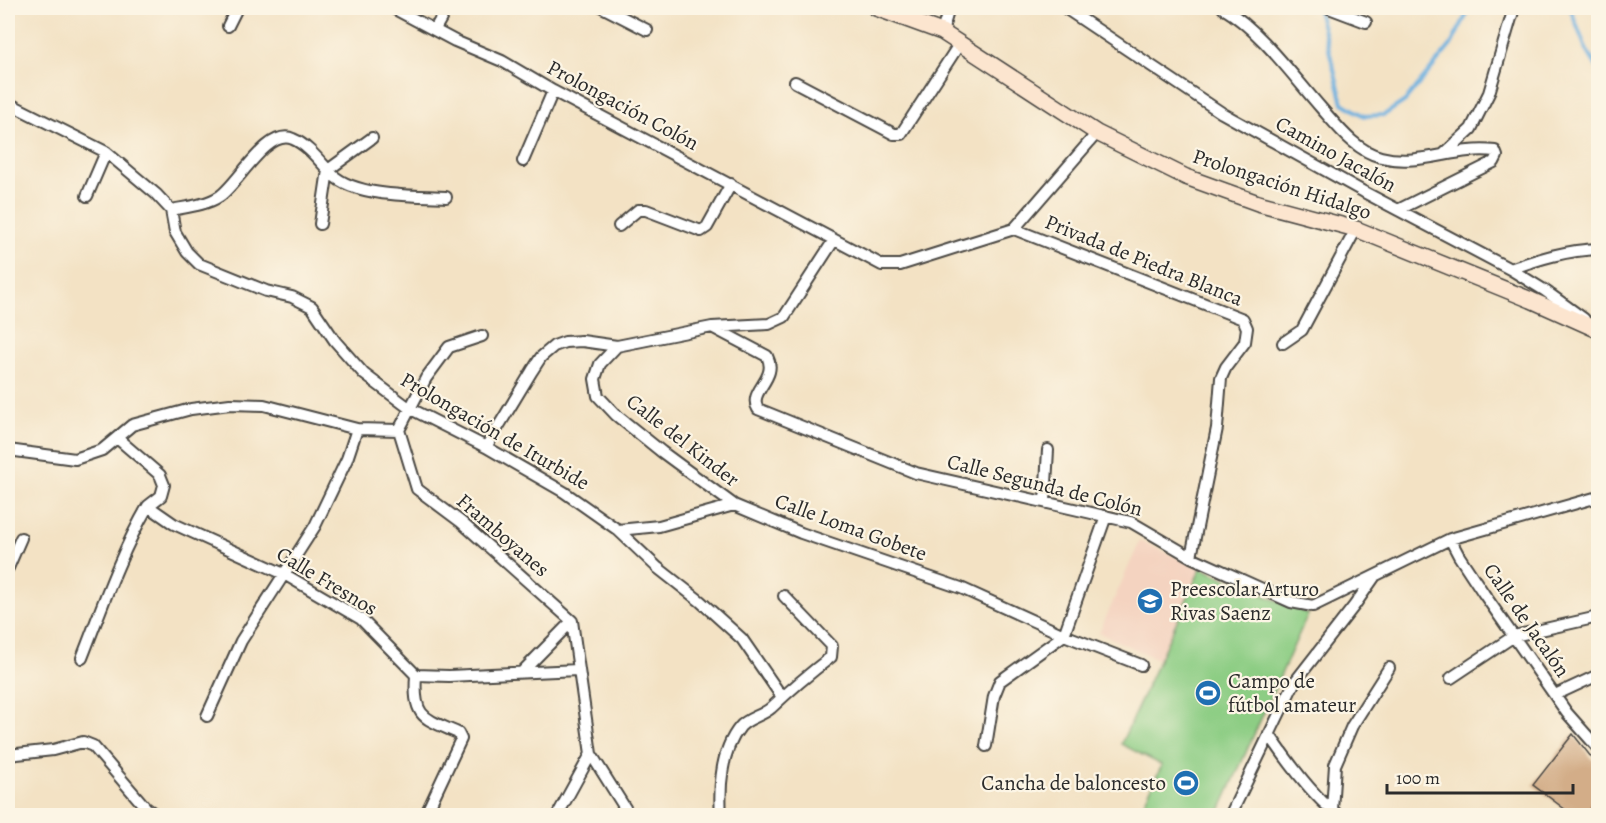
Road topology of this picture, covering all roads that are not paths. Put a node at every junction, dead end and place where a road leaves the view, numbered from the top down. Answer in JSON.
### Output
{"nodes":[{"id":1,"x":237,"y":8,"type":"edge"},
{"id":2,"x":393,"y":8,"type":"edge"},
{"id":3,"x":447,"y":8,"type":"edge"},
{"id":4,"x":604,"y":8,"type":"edge"},
{"id":5,"x":876,"y":8,"type":"edge"},
{"id":6,"x":949,"y":8,"type":"edge"},
{"id":7,"x":1065,"y":8,"type":"edge"},
{"id":8,"x":1223,"y":8,"type":"edge"},
{"id":9,"x":1329,"y":8,"type":"edge"},
{"id":10,"x":1514,"y":8,"type":"edge"},
{"id":11,"x":1366,"y":22,"type":"dead end"},
{"id":12,"x":228,"y":26,"type":"dead end"},
{"id":13,"x":435,"y":29,"type":"junction"},
{"id":14,"x":647,"y":30,"type":"dead end"},
{"id":15,"x":942,"y":32,"type":"junction"},
{"id":16,"x":960,"y":43,"type":"junction"},
{"id":17,"x":795,"y":82,"type":"dead end"},
{"id":18,"x":553,"y":91,"type":"junction"},
{"id":19,"x":8,"y":103,"type":"edge"},
{"id":20,"x":1097,"y":133,"type":"junction"},
{"id":21,"x":372,"y":138,"type":"dead end"},
{"id":22,"x":106,"y":152,"type":"junction"},
{"id":23,"x":1443,"y":155,"type":"junction"},
{"id":24,"x":523,"y":161,"type":"dead end"},
{"id":25,"x":328,"y":170,"type":"junction"},
{"id":26,"x":731,"y":184,"type":"junction"},
{"id":27,"x":87,"y":196,"type":"dead end"},
{"id":28,"x":446,"y":197,"type":"dead end"},
{"id":29,"x":171,"y":210,"type":"junction"},
{"id":30,"x":1398,"y":210,"type":"junction"},
{"id":31,"x":320,"y":224,"type":"dead end"},
{"id":32,"x":619,"y":226,"type":"dead end"},
{"id":33,"x":1014,"y":229,"type":"junction"},
{"id":34,"x":1356,"y":229,"type":"junction"},
{"id":35,"x":834,"y":240,"type":"junction"},
{"id":36,"x":1599,"y":249,"type":"edge"},
{"id":37,"x":1509,"y":269,"type":"junction"},
{"id":38,"x":712,"y":327,"type":"junction"},
{"id":39,"x":1596,"y":328,"type":"edge"},
{"id":40,"x":482,"y":336,"type":"dead end"},
{"id":41,"x":1283,"y":342,"type":"dead end"},
{"id":42,"x":617,"y":346,"type":"junction"},
{"id":43,"x":409,"y":408,"type":"junction"},
{"id":44,"x":357,"y":429,"type":"junction"},
{"id":45,"x":399,"y":430,"type":"junction"},
{"id":46,"x":117,"y":438,"type":"junction"},
{"id":47,"x":486,"y":447,"type":"junction"},
{"id":48,"x":8,"y":450,"type":"edge"},
{"id":49,"x":1048,"y":450,"type":"dead end"},
{"id":50,"x":1599,"y":498,"type":"edge"},
{"id":51,"x":1045,"y":501,"type":"junction"},
{"id":52,"x":734,"y":504,"type":"junction"},
{"id":53,"x":148,"y":506,"type":"junction"},
{"id":54,"x":1106,"y":516,"type":"junction"},
{"id":55,"x":618,"y":530,"type":"junction"},
{"id":56,"x":21,"y":538,"type":"dead end"},
{"id":57,"x":1450,"y":539,"type":"junction"},
{"id":58,"x":1191,"y":557,"type":"junction"},
{"id":59,"x":8,"y":568,"type":"edge"},
{"id":60,"x":284,"y":574,"type":"junction"},
{"id":61,"x":1377,"y":574,"type":"junction"},
{"id":62,"x":784,"y":596,"type":"dead end"},
{"id":63,"x":1599,"y":617,"type":"edge"},
{"id":64,"x":572,"y":621,"type":"junction"},
{"id":65,"x":1064,"y":635,"type":"junction"},
{"id":66,"x":1514,"y":636,"type":"junction"},
{"id":67,"x":82,"y":658,"type":"dead end"},
{"id":68,"x":1141,"y":664,"type":"dead end"},
{"id":69,"x":1389,"y":668,"type":"dead end"},
{"id":70,"x":578,"y":670,"type":"junction"},
{"id":71,"x":522,"y":672,"type":"junction"},
{"id":72,"x":416,"y":675,"type":"junction"},
{"id":73,"x":1599,"y":675,"type":"edge"},
{"id":74,"x":1451,"y":678,"type":"dead end"},
{"id":75,"x":1555,"y":694,"type":"junction"},
{"id":76,"x":782,"y":697,"type":"junction"},
{"id":77,"x":207,"y":716,"type":"dead end"},
{"id":78,"x":1269,"y":734,"type":"junction"},
{"id":79,"x":986,"y":746,"type":"dead end"},
{"id":80,"x":1599,"y":748,"type":"edge"},
{"id":81,"x":591,"y":754,"type":"junction"},
{"id":82,"x":8,"y":755,"type":"edge"},
{"id":83,"x":1336,"y":813,"type":"edge"},
{"id":84,"x":157,"y":816,"type":"edge"},
{"id":85,"x":425,"y":816,"type":"edge"},
{"id":86,"x":557,"y":816,"type":"edge"},
{"id":87,"x":630,"y":816,"type":"edge"},
{"id":88,"x":721,"y":816,"type":"edge"},
{"id":89,"x":1230,"y":816,"type":"edge"}],
"edges":[{"from":1,"to":12,"type":"street"},
{"from":2,"to":13,"type":"street","name":"Prolongación Colón"},
{"from":3,"to":13,"type":"street"},
{"from":4,"to":14,"type":"street"},
{"from":5,"to":15,"type":"street","name":"Prolongación Hidalgo"},
{"from":6,"to":15,"type":"street"},
{"from":7,"to":30,"type":"street","name":"Camino Jacalón"},
{"from":8,"to":23,"type":"street"},
{"from":9,"to":11,"type":"street"},
{"from":10,"to":23,"type":"street"},
{"from":13,"to":18,"type":"street","name":"Prolongación Colón"},
{"from":15,"to":16,"type":"street","name":"Prolongación Hidalgo"},
{"from":16,"to":17,"type":"street"},
{"from":16,"to":20,"type":"street","name":"Prolongación Hidalgo"},
{"from":18,"to":24,"type":"street"},
{"from":18,"to":26,"type":"street","name":"Prolongación Colón"},
{"from":19,"to":22,"type":"street","name":"Prolongación de Iturbide"},
{"from":20,"to":33,"type":"street"},
{"from":20,"to":34,"type":"street","name":"Prolongación Hidalgo"},
{"from":21,"to":25,"type":"street"},
{"from":22,"to":27,"type":"street"},
{"from":22,"to":29,"type":"street","name":"Prolongación de Iturbide"},
{"from":23,"to":30,"type":"street"},
{"from":25,"to":28,"type":"street"},
{"from":25,"to":29,"type":"street"},
{"from":25,"to":31,"type":"street"},
{"from":26,"to":32,"type":"street"},
{"from":26,"to":35,"type":"street","name":"Prolongación Colón"},
{"from":29,"to":43,"type":"street","name":"Prolongación de Iturbide"},
{"from":30,"to":37,"type":"street","name":"Camino Jacalón"},
{"from":33,"to":35,"type":"street","name":"Prolongación Colón"},
{"from":33,"to":58,"type":"street","name":"Privada de Piedra Blanca"},
{"from":34,"to":39,"type":"street","name":"Prolongación Hidalgo"},
{"from":34,"to":41,"type":"street"},
{"from":35,"to":38,"type":"street"},
{"from":36,"to":37,"type":"street"},
{"from":37,"to":39,"type":"street","name":"Camino Jacalón"},
{"from":38,"to":42,"type":"street"},
{"from":38,"to":51,"type":"street","name":"Calle Segunda de Colón"},
{"from":40,"to":43,"type":"street"},
{"from":42,"to":47,"type":"street"},
{"from":42,"to":52,"type":"street","name":"Calle del Kinder"},
{"from":43,"to":45,"type":"street"},
{"from":43,"to":47,"type":"street","name":"Prolongación de Iturbide"},
{"from":44,"to":45,"type":"street"},
{"from":44,"to":46,"type":"street"},
{"from":44,"to":60,"type":"street"},
{"from":45,"to":64,"type":"street","name":"Framboyanes"},
{"from":46,"to":48,"type":"street"},
{"from":46,"to":53,"type":"street"},
{"from":47,"to":55,"type":"street","name":"Prolongación de Iturbide"},
{"from":49,"to":51,"type":"street"},
{"from":50,"to":57,"type":"street","name":"Calle Segunda de Colón"},
{"from":51,"to":54,"type":"street","name":"Calle Segunda de Colón"},
{"from":52,"to":55,"type":"street"},
{"from":52,"to":65,"type":"street","name":"Calle Loma Gobete"},
{"from":53,"to":60,"type":"street","name":"Calle Fresnos"},
{"from":53,"to":67,"type":"street"},
{"from":54,"to":58,"type":"street","name":"Calle Segunda de Colón"},
{"from":54,"to":65,"type":"street"},
{"from":55,"to":76,"type":"street","name":"Prolongación de Iturbide"},
{"from":56,"to":59,"type":"street"},
{"from":57,"to":61,"type":"street","name":"Calle Segunda de Colón"},
{"from":57,"to":66,"type":"street","name":"Calle de Jacalón"},
{"from":58,"to":61,"type":"street","name":"Calle Segunda de Colón"},
{"from":60,"to":72,"type":"street","name":"Calle Fresnos"},
{"from":60,"to":77,"type":"street"},
{"from":61,"to":78,"type":"street"},
{"from":62,"to":76,"type":"street"},
{"from":63,"to":66,"type":"street"},
{"from":64,"to":70,"type":"street"},
{"from":64,"to":71,"type":"street"},
{"from":65,"to":68,"type":"street","name":"Calle Loma Gobete"},
{"from":65,"to":79,"type":"street"},
{"from":66,"to":74,"type":"street"},
{"from":66,"to":75,"type":"street","name":"Calle de Jacalón"},
{"from":69,"to":83,"type":"street"},
{"from":70,"to":71,"type":"street"},
{"from":70,"to":81,"type":"street"},
{"from":71,"to":72,"type":"street"},
{"from":72,"to":85,"type":"street"},
{"from":73,"to":75,"type":"street"},
{"from":75,"to":80,"type":"street","name":"Calle de Jacalón"},
{"from":76,"to":88,"type":"street"},
{"from":78,"to":83,"type":"street"},
{"from":78,"to":89,"type":"street"},
{"from":81,"to":86,"type":"street"},
{"from":81,"to":87,"type":"street"},
{"from":82,"to":84,"type":"street"}]}
